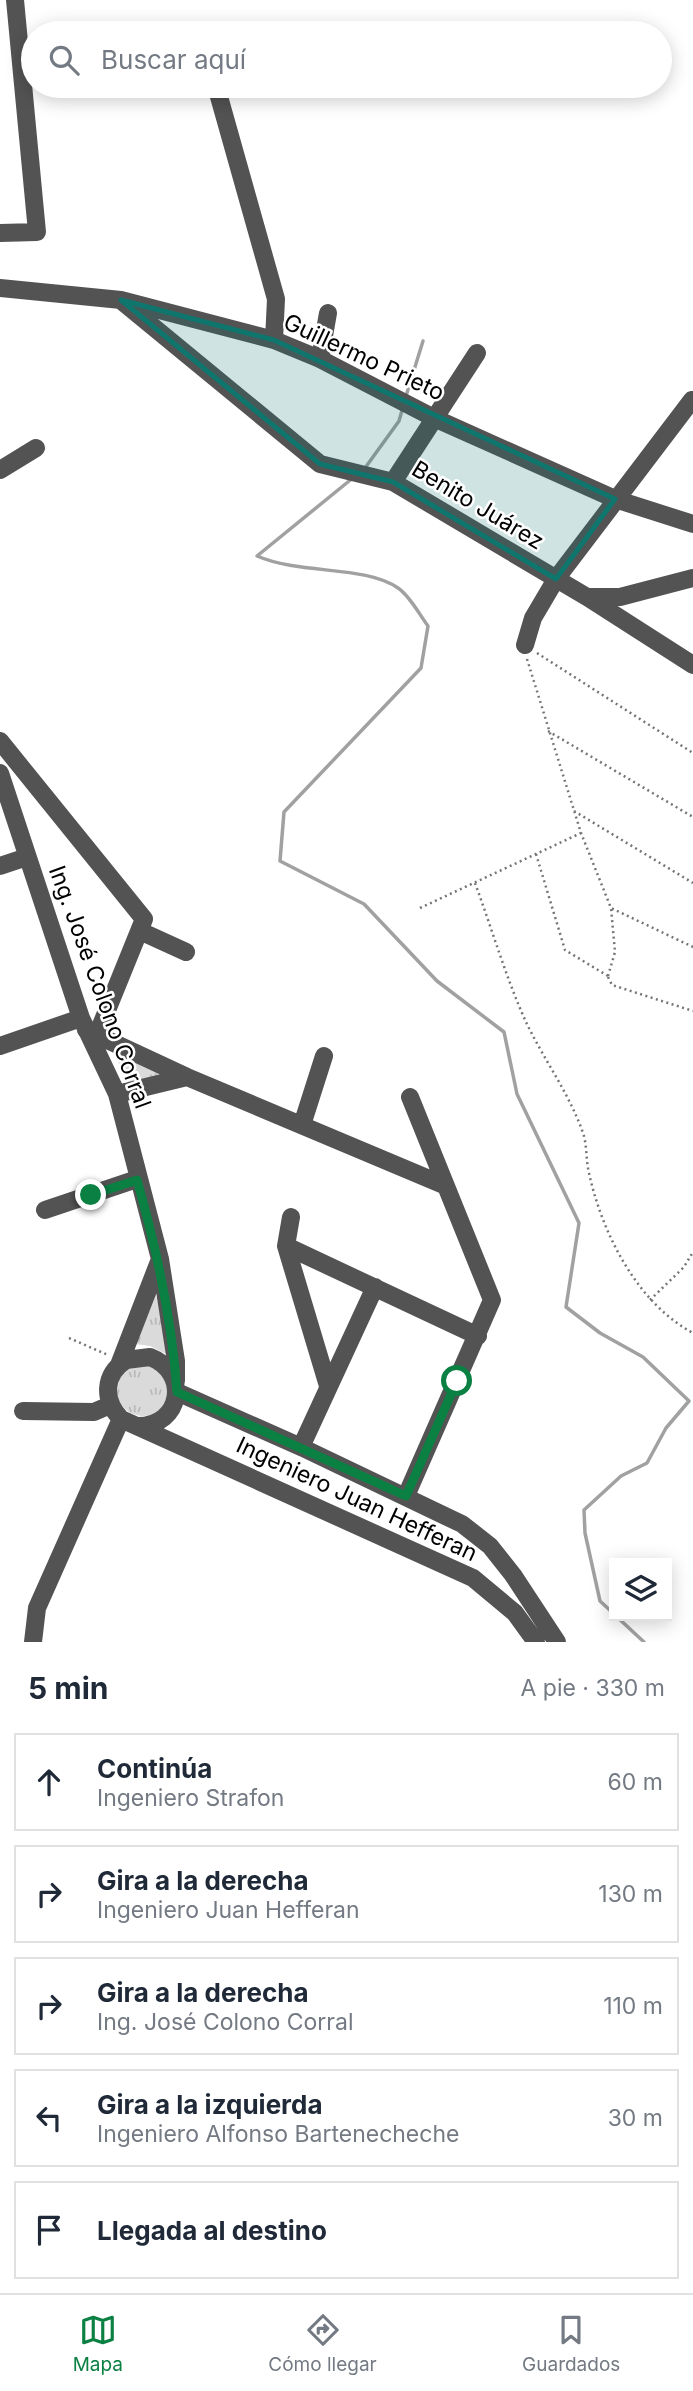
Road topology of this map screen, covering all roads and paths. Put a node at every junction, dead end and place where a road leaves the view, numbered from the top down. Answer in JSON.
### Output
{"nodes":[{"id":1,"x":15,"y":0,"type":"edge"},
{"id":2,"x":21,"y":63,"type":"edge"},
{"id":3,"x":24,"y":98,"type":"edge"},
{"id":4,"x":219,"y":98,"type":"edge"},
{"id":5,"x":0,"y":233,"type":"edge"},
{"id":6,"x":0,"y":288,"type":"edge"},
{"id":7,"x":121,"y":300,"type":"junction"},
{"id":8,"x":328,"y":313,"type":"dead end"},
{"id":9,"x":274,"y":340,"type":"junction"},
{"id":10,"x":477,"y":353,"type":"dead end"},
{"id":11,"x":320,"y":359,"type":"junction"},
{"id":12,"x":692,"y":400,"type":"edge"},
{"id":13,"x":433,"y":418,"type":"junction"},
{"id":14,"x":36,"y":448,"type":"dead end"},
{"id":15,"x":0,"y":470,"type":"edge"},
{"id":16,"x":393,"y":482,"type":"junction"},
{"id":17,"x":615,"y":499,"type":"junction"},
{"id":18,"x":693,"y":524,"type":"edge"},
{"id":19,"x":693,"y":578,"type":"edge"},
{"id":20,"x":556,"y":579,"type":"junction"},
{"id":21,"x":587,"y":597,"type":"junction"},
{"id":22,"x":525,"y":645,"type":"junction"},
{"id":23,"x":693,"y":665,"type":"edge"},
{"id":24,"x":548,"y":731,"type":"junction"},
{"id":25,"x":0,"y":741,"type":"edge"},
{"id":26,"x":693,"y":753,"type":"edge"},
{"id":27,"x":0,"y":773,"type":"edge"},
{"id":28,"x":574,"y":811,"type":"junction"},
{"id":29,"x":693,"y":817,"type":"edge"},
{"id":30,"x":581,"y":833,"type":"junction"},
{"id":31,"x":536,"y":853,"type":"junction"},
{"id":32,"x":27,"y":857,"type":"junction"},
{"id":33,"x":0,"y":866,"type":"edge"},
{"id":34,"x":475,"y":883,"type":"junction"},
{"id":35,"x":693,"y":883,"type":"edge"},
{"id":36,"x":420,"y":908,"type":"dead end"},
{"id":37,"x":611,"y":908,"type":"junction"},
{"id":38,"x":139,"y":931,"type":"junction"},
{"id":39,"x":693,"y":947,"type":"edge"},
{"id":40,"x":186,"y":952,"type":"dead end"},
{"id":41,"x":608,"y":976,"type":"junction"},
{"id":42,"x":693,"y":1011,"type":"edge"},
{"id":43,"x":88,"y":1028,"type":"junction"},
{"id":44,"x":0,"y":1046,"type":"edge"},
{"id":45,"x":324,"y":1056,"type":"dead end"},
{"id":46,"x":187,"y":1077,"type":"junction"},
{"id":47,"x":117,"y":1094,"type":"junction"},
{"id":48,"x":410,"y":1097,"type":"dead end"},
{"id":49,"x":302,"y":1125,"type":"junction"},
{"id":50,"x":137,"y":1180,"type":"junction"},
{"id":51,"x":446,"y":1186,"type":"junction"},
{"id":52,"x":45,"y":1210,"type":"dead end"},
{"id":53,"x":291,"y":1217,"type":"dead end"},
{"id":54,"x":286,"y":1246,"type":"junction"},
{"id":55,"x":693,"y":1252,"type":"edge"},
{"id":56,"x":160,"y":1259,"type":"junction"},
{"id":57,"x":375,"y":1287,"type":"junction"},
{"id":58,"x":650,"y":1300,"type":"junction"},
{"id":59,"x":693,"y":1333,"type":"edge"},
{"id":60,"x":478,"y":1336,"type":"junction"},
{"id":61,"x":69,"y":1338,"type":"dead end"},
{"id":62,"x":120,"y":1362,"type":"junction"},
{"id":63,"x":176,"y":1386,"type":"junction"},
{"id":64,"x":328,"y":1386,"type":"junction"},
{"id":65,"x":23,"y":1411,"type":"dead end"},
{"id":66,"x":123,"y":1417,"type":"junction"},
{"id":67,"x":301,"y":1447,"type":"junction"},
{"id":68,"x":406,"y":1496,"type":"junction"},
{"id":69,"x":33,"y":1642,"type":"edge"},
{"id":70,"x":536,"y":1642,"type":"edge"},
{"id":71,"x":557,"y":1642,"type":"edge"}],
"edges":[{"from":1,"to":2,"type":"street"},
{"from":3,"to":5,"type":"street"},
{"from":4,"to":9,"type":"street"},
{"from":6,"to":7,"type":"street","name":"Guillermo Prieto"},
{"from":7,"to":9,"type":"street","name":"Guillermo Prieto"},
{"from":7,"to":16,"type":"street","name":"Benito Juárez"},
{"from":8,"to":11,"type":"street"},
{"from":9,"to":11,"type":"street","name":"Guillermo Prieto"},
{"from":10,"to":13,"type":"street"},
{"from":11,"to":13,"type":"street","name":"Guillermo Prieto"},
{"from":12,"to":17,"type":"street"},
{"from":13,"to":16,"type":"street"},
{"from":13,"to":17,"type":"street","name":"Guillermo Prieto"},
{"from":14,"to":15,"type":"street"},
{"from":16,"to":20,"type":"street","name":"Benito Juárez"},
{"from":17,"to":18,"type":"street","name":"Guillermo Prieto"},
{"from":17,"to":20,"type":"street"},
{"from":19,"to":21,"type":"street"},
{"from":20,"to":21,"type":"street","name":"Benito Juárez"},
{"from":20,"to":22,"type":"street"},
{"from":21,"to":23,"type":"street","name":"Benito Juárez"},
{"from":22,"to":24,"type":"path"},
{"from":22,"to":26,"type":"path"},
{"from":24,"to":28,"type":"path"},
{"from":24,"to":29,"type":"path"},
{"from":25,"to":38,"type":"street"},
{"from":27,"to":32,"type":"street","name":"Ing. José Colono Corral"},
{"from":28,"to":30,"type":"path"},
{"from":28,"to":35,"type":"path"},
{"from":30,"to":31,"type":"path"},
{"from":30,"to":37,"type":"path"},
{"from":31,"to":34,"type":"path"},
{"from":31,"to":41,"type":"path"},
{"from":32,"to":33,"type":"street"},
{"from":32,"to":43,"type":"street","name":"Ing. José Colono Corral"},
{"from":34,"to":36,"type":"path"},
{"from":34,"to":58,"type":"path"},
{"from":37,"to":39,"type":"path"},
{"from":37,"to":41,"type":"path"},
{"from":38,"to":40,"type":"street"},
{"from":38,"to":43,"type":"street"},
{"from":41,"to":42,"type":"path"},
{"from":43,"to":44,"type":"street"},
{"from":43,"to":46,"type":"street"},
{"from":43,"to":47,"type":"street","name":"Ing. José Colono Corral"},
{"from":45,"to":49,"type":"street"},
{"from":46,"to":47,"type":"street"},
{"from":46,"to":49,"type":"street"},
{"from":47,"to":50,"type":"street","name":"Ing. José Colono Corral"},
{"from":48,"to":51,"type":"street"},
{"from":49,"to":51,"type":"street"},
{"from":50,"to":52,"type":"street"},
{"from":50,"to":56,"type":"street","name":"Ing. José Colono Corral"},
{"from":51,"to":60,"type":"street"},
{"from":53,"to":54,"type":"street"},
{"from":54,"to":57,"type":"street"},
{"from":54,"to":64,"type":"street"},
{"from":55,"to":58,"type":"path"},
{"from":56,"to":62,"type":"street"},
{"from":56,"to":63,"type":"street","name":"Ing. José Colono Corral"},
{"from":57,"to":60,"type":"street"},
{"from":57,"to":64,"type":"street"},
{"from":58,"to":59,"type":"path"},
{"from":60,"to":68,"type":"street"},
{"from":61,"to":62,"type":"path"},
{"from":62,"to":63,"type":"street"},
{"from":62,"to":66,"type":"street"},
{"from":63,"to":66,"type":"street"},
{"from":63,"to":67,"type":"street","name":"Ingeniero Juan Hefferan"},
{"from":64,"to":67,"type":"street"},
{"from":65,"to":66,"type":"street"},
{"from":66,"to":69,"type":"street"},
{"from":66,"to":70,"type":"street","name":"Ingeniero Juan Hefferan"},
{"from":67,"to":68,"type":"street","name":"Ingeniero Juan Hefferan"},
{"from":68,"to":71,"type":"street","name":"Ingeniero Juan Hefferan"}]}
